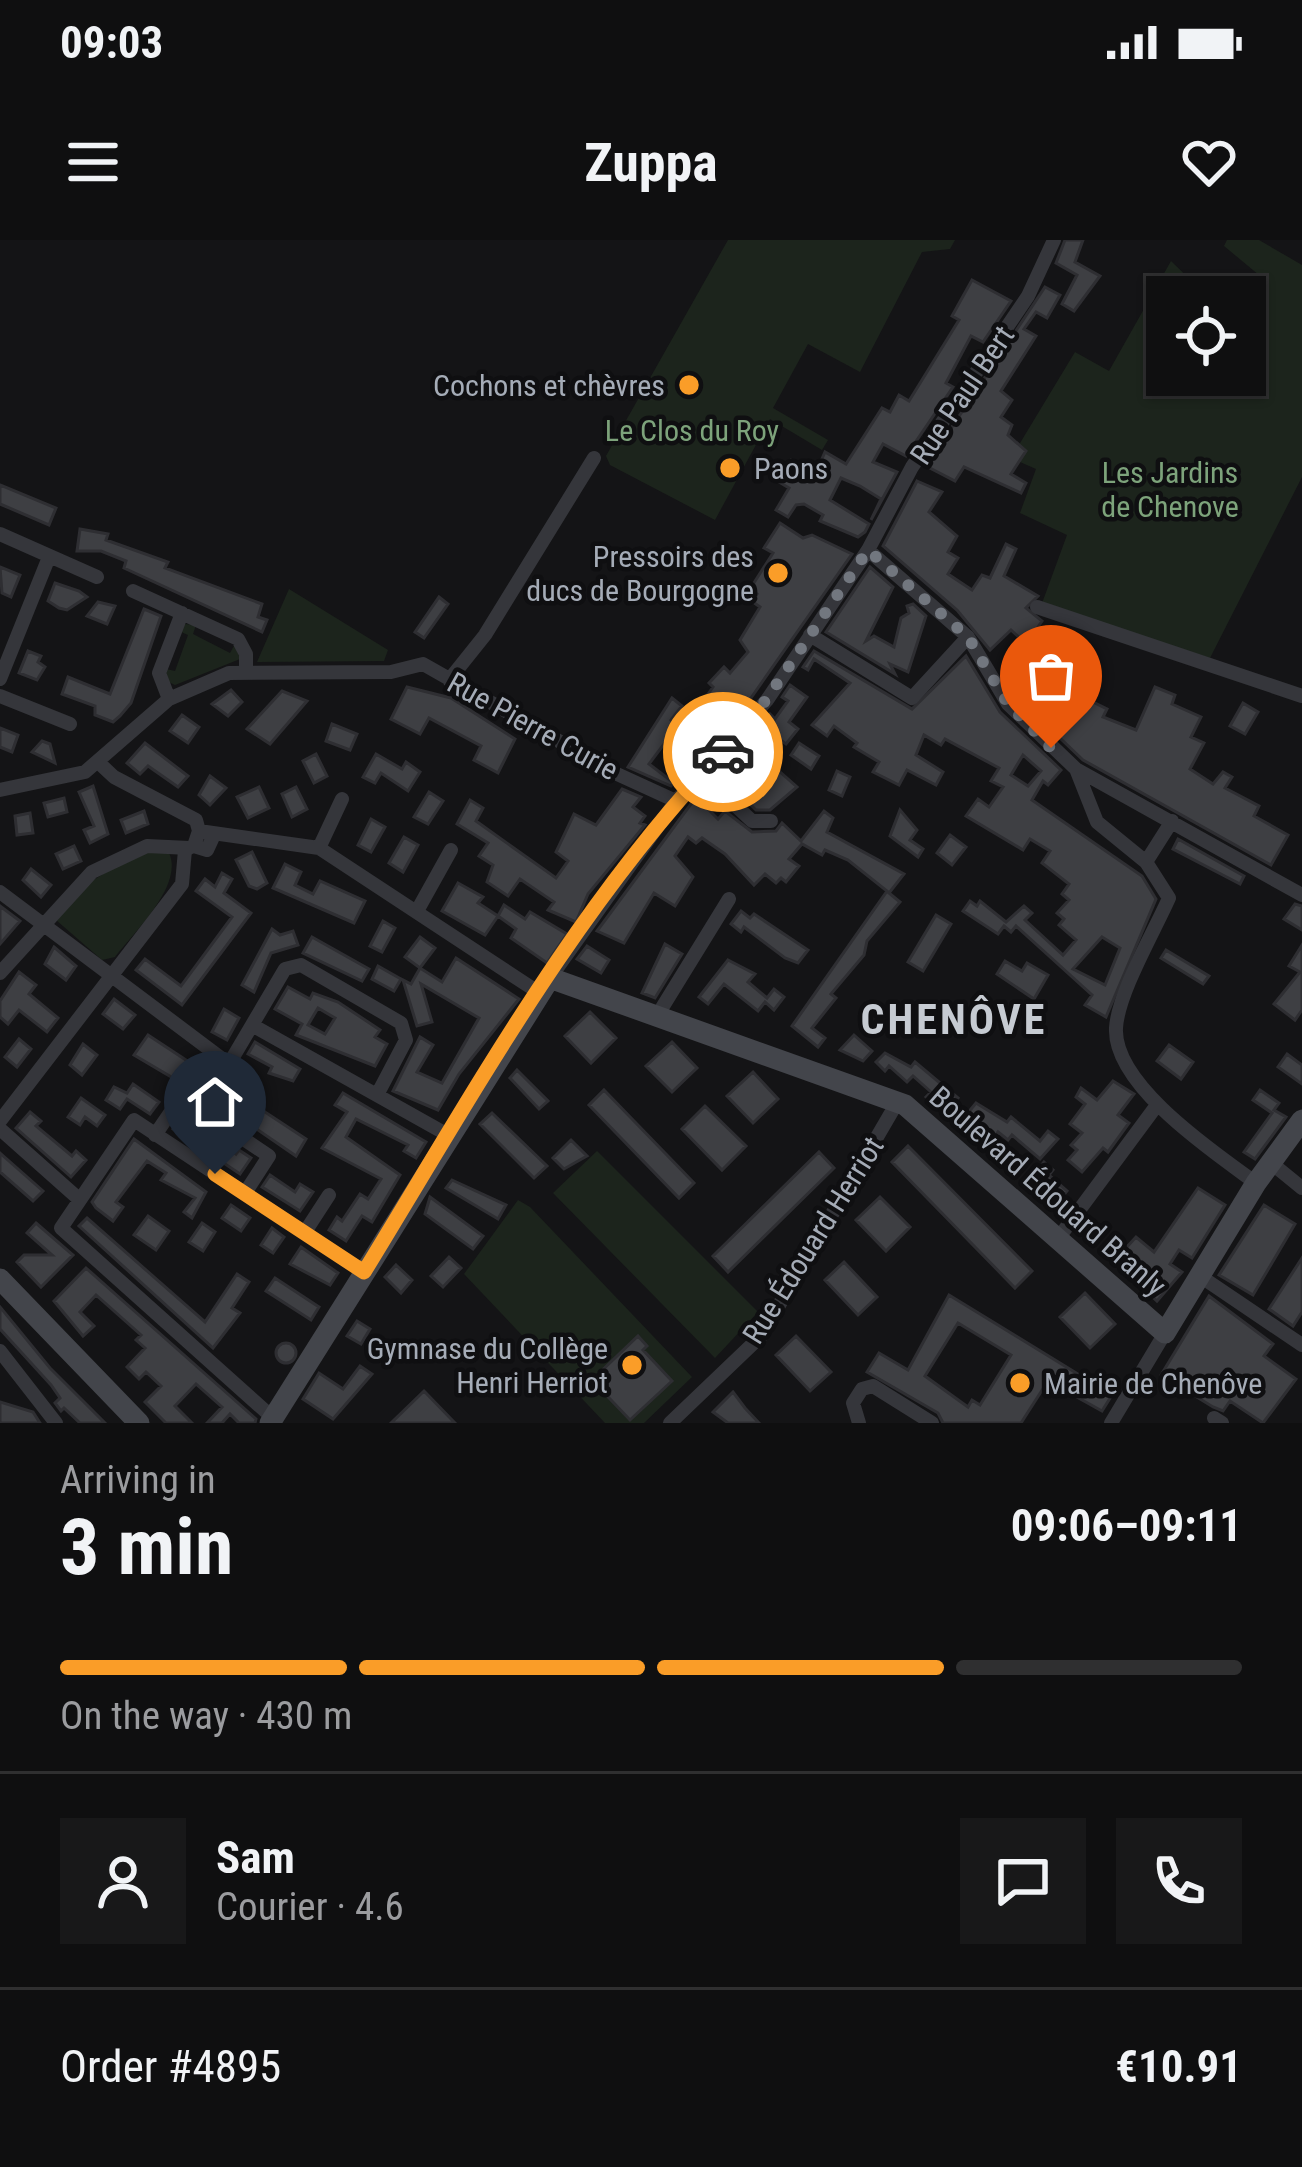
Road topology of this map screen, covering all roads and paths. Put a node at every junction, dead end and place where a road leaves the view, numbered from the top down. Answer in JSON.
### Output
{"nodes":[{"id":1,"x":1054,"y":240,"type":"edge"},
{"id":2,"x":594,"y":458,"type":"dead end"},
{"id":3,"x":0,"y":534,"type":"edge"},
{"id":4,"x":868,"y":550,"type":"junction"},
{"id":5,"x":49,"y":557,"type":"junction"},
{"id":6,"x":97,"y":577,"type":"dead end"},
{"id":7,"x":133,"y":590,"type":"dead end"},
{"id":8,"x":1037,"y":607,"type":"dead end"},
{"id":9,"x":182,"y":614,"type":"junction"},
{"id":10,"x":810,"y":634,"type":"junction"},
{"id":11,"x":968,"y":637,"type":"junction"},
{"id":12,"x":246,"y":673,"type":"junction"},
{"id":13,"x":0,"y":679,"type":"edge"},
{"id":14,"x":449,"y":680,"type":"junction"},
{"id":15,"x":0,"y":696,"type":"edge"},
{"id":16,"x":1302,"y":696,"type":"edge"},
{"id":17,"x":169,"y":699,"type":"junction"},
{"id":18,"x":70,"y":724,"type":"dead end"},
{"id":19,"x":99,"y":763,"type":"junction"},
{"id":20,"x":1076,"y":769,"type":"junction"},
{"id":21,"x":702,"y":774,"type":"junction"},
{"id":22,"x":0,"y":790,"type":"edge"},
{"id":23,"x":342,"y":800,"type":"dead end"},
{"id":24,"x":676,"y":801,"type":"junction"},
{"id":25,"x":771,"y":821,"type":"dead end"},
{"id":26,"x":1172,"y":821,"type":"junction"},
{"id":27,"x":198,"y":841,"type":"junction"},
{"id":28,"x":319,"y":848,"type":"junction"},
{"id":29,"x":451,"y":850,"type":"dead end"},
{"id":30,"x":1146,"y":862,"type":"junction"},
{"id":31,"x":0,"y":892,"type":"edge"},
{"id":32,"x":1302,"y":895,"type":"edge"},
{"id":33,"x":729,"y":898,"type":"dead end"},
{"id":34,"x":417,"y":910,"type":"junction"},
{"id":35,"x":44,"y":922,"type":"junction"},
{"id":36,"x":0,"y":973,"type":"edge"},
{"id":37,"x":114,"y":978,"type":"junction"},
{"id":38,"x":544,"y":985,"type":"junction"},
{"id":39,"x":657,"y":1016,"type":"junction"},
{"id":40,"x":252,"y":1025,"type":"junction"},
{"id":41,"x":377,"y":1095,"type":"junction"},
{"id":42,"x":898,"y":1102,"type":"junction"},
{"id":43,"x":1157,"y":1105,"type":"junction"},
{"id":44,"x":1302,"y":1120,"type":"edge"},
{"id":45,"x":0,"y":1125,"type":"edge"},
{"id":46,"x":155,"y":1135,"type":"junction"},
{"id":47,"x":448,"y":1135,"type":"junction"},
{"id":48,"x":1270,"y":1162,"type":"junction"},
{"id":49,"x":1256,"y":1183,"type":"junction"},
{"id":50,"x":1302,"y":1188,"type":"edge"},
{"id":51,"x":245,"y":1193,"type":"junction"},
{"id":52,"x":329,"y":1195,"type":"dead end"},
{"id":53,"x":80,"y":1200,"type":"junction"},
{"id":54,"x":305,"y":1232,"type":"junction"},
{"id":55,"x":1057,"y":1240,"type":"junction"},
{"id":56,"x":364,"y":1272,"type":"junction"},
{"id":57,"x":1200,"y":1276,"type":"junction"},
{"id":58,"x":0,"y":1279,"type":"edge"},
{"id":59,"x":1165,"y":1333,"type":"junction"},
{"id":60,"x":1302,"y":1345,"type":"edge"},
{"id":61,"x":0,"y":1351,"type":"edge"},
{"id":62,"x":272,"y":1420,"type":"edge"},
{"id":63,"x":56,"y":1423,"type":"edge"},
{"id":64,"x":139,"y":1423,"type":"edge"},
{"id":65,"x":670,"y":1423,"type":"edge"},
{"id":66,"x":859,"y":1423,"type":"edge"},
{"id":67,"x":932,"y":1423,"type":"edge"},
{"id":68,"x":1111,"y":1423,"type":"edge"}],
"edges":[{"from":1,"to":4,"type":"street","name":"Rue Paul Bert"},
{"from":2,"to":14,"type":"street"},
{"from":3,"to":5,"type":"street"},
{"from":4,"to":10,"type":"street","name":"Rue Paul Bert"},
{"from":4,"to":11,"type":"street"},
{"from":5,"to":6,"type":"street"},
{"from":5,"to":13,"type":"street"},
{"from":7,"to":9,"type":"street"},
{"from":8,"to":16,"type":"street"},
{"from":9,"to":12,"type":"street"},
{"from":9,"to":17,"type":"street"},
{"from":10,"to":11,"type":"street"},
{"from":10,"to":21,"type":"street","name":"Rue Paul Bert"},
{"from":11,"to":20,"type":"street"},
{"from":12,"to":14,"type":"street","name":"Rue Pierre Curie"},
{"from":12,"to":17,"type":"street","name":"Rue Pierre Curie"},
{"from":14,"to":24,"type":"street","name":"Rue Pierre Curie"},
{"from":15,"to":18,"type":"street"},
{"from":17,"to":19,"type":"street","name":"Rue Pierre Curie"},
{"from":19,"to":22,"type":"street"},
{"from":19,"to":27,"type":"street"},
{"from":20,"to":26,"type":"street"},
{"from":20,"to":30,"type":"street"},
{"from":21,"to":24,"type":"street","name":"Rue Paul Bert"},
{"from":21,"to":25,"type":"street"},
{"from":23,"to":28,"type":"street"},
{"from":24,"to":38,"type":"street","name":"Rue Paul Bert"},
{"from":26,"to":30,"type":"street"},
{"from":26,"to":32,"type":"street"},
{"from":27,"to":28,"type":"street"},
{"from":27,"to":35,"type":"street"},
{"from":27,"to":37,"type":"street"},
{"from":28,"to":34,"type":"street"},
{"from":29,"to":34,"type":"street"},
{"from":30,"to":43,"type":"street"},
{"from":31,"to":35,"type":"street"},
{"from":33,"to":39,"type":"street"},
{"from":34,"to":38,"type":"street"},
{"from":35,"to":36,"type":"street"},
{"from":35,"to":37,"type":"street"},
{"from":37,"to":40,"type":"street"},
{"from":37,"to":45,"type":"street"},
{"from":38,"to":39,"type":"street","name":"Boulevard Édouard Branly"},
{"from":38,"to":47,"type":"street"},
{"from":39,"to":42,"type":"street","name":"Boulevard Édouard Branly"},
{"from":40,"to":41,"type":"street"},
{"from":40,"to":41,"type":"street"},
{"from":41,"to":47,"type":"street"},
{"from":42,"to":55,"type":"street","name":"Boulevard Édouard Branly"},
{"from":42,"to":65,"type":"street","name":"Rue Édouard Herriot"},
{"from":43,"to":49,"type":"street"},
{"from":43,"to":55,"type":"street"},
{"from":44,"to":48,"type":"street"},
{"from":45,"to":53,"type":"street"},
{"from":46,"to":51,"type":"street"},
{"from":46,"to":51,"type":"street"},
{"from":46,"to":53,"type":"street"},
{"from":47,"to":56,"type":"street"},
{"from":48,"to":49,"type":"street"},
{"from":48,"to":50,"type":"street"},
{"from":49,"to":57,"type":"street"},
{"from":51,"to":54,"type":"street"},
{"from":52,"to":54,"type":"street"},
{"from":53,"to":62,"type":"street"},
{"from":54,"to":56,"type":"street"},
{"from":55,"to":59,"type":"street","name":"Boulevard Édouard Branly"},
{"from":56,"to":62,"type":"street"},
{"from":57,"to":59,"type":"street"},
{"from":57,"to":60,"type":"street"},
{"from":58,"to":64,"type":"street"},
{"from":59,"to":68,"type":"street"},
{"from":61,"to":63,"type":"street"},
{"from":66,"to":67,"type":"street"}]}
